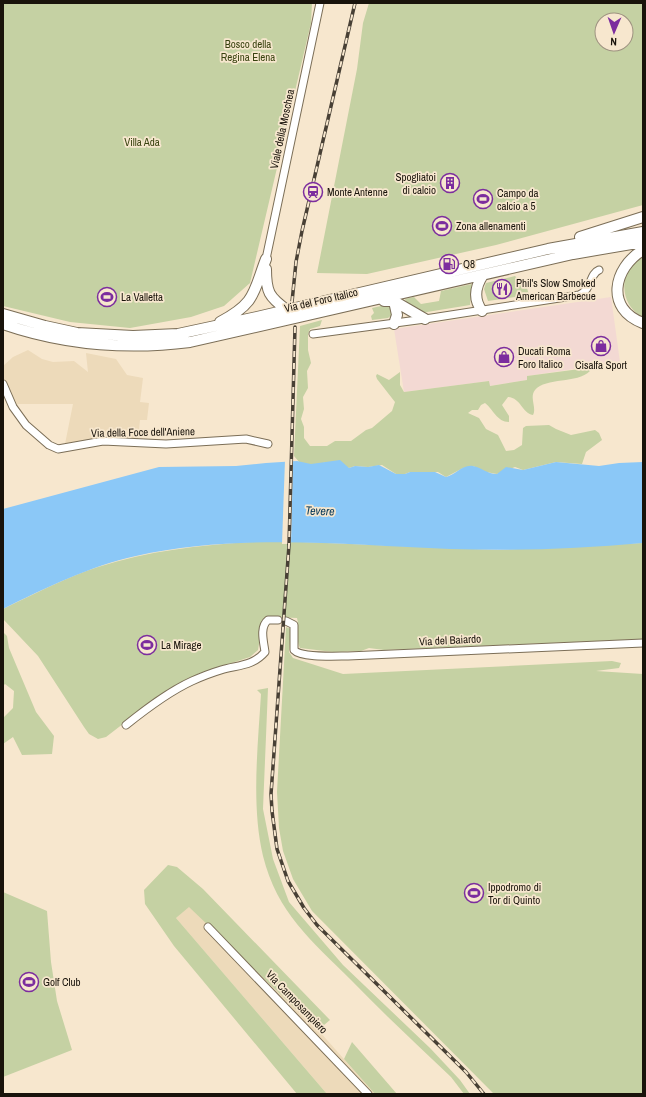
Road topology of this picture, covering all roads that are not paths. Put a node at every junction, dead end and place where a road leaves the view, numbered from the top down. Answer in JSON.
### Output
{"nodes":[{"id":1,"x":320,"y":3,"type":"edge"},
{"id":2,"x":643,"y":216,"type":"edge"},
{"id":3,"x":643,"y":232,"type":"edge"},
{"id":4,"x":643,"y":242,"type":"edge"},
{"id":5,"x":548,"y":249,"type":"junction"},
{"id":6,"x":643,"y":250,"type":"edge"},
{"id":7,"x":266,"y":259,"type":"junction"},
{"id":8,"x":600,"y":270,"type":"dead end"},
{"id":9,"x":483,"y":275,"type":"junction"},
{"id":10,"x":394,"y":301,"type":"junction"},
{"id":11,"x":360,"y":303,"type":"junction"},
{"id":12,"x":287,"y":310,"type":"junction"},
{"id":13,"x":482,"y":311,"type":"junction"},
{"id":14,"x":3,"y":314,"type":"edge"},
{"id":15,"x":425,"y":319,"type":"junction"},
{"id":16,"x":643,"y":323,"type":"edge"},
{"id":17,"x":3,"y":324,"type":"edge"},
{"id":18,"x":394,"y":324,"type":"junction"},
{"id":19,"x":207,"y":329,"type":"junction"},
{"id":20,"x":313,"y":334,"type":"dead end"},
{"id":21,"x":3,"y":384,"type":"edge"},
{"id":22,"x":268,"y":444,"type":"dead end"},
{"id":23,"x":278,"y":620,"type":"dead end"},
{"id":24,"x":286,"y":621,"type":"dead end"},
{"id":25,"x":643,"y":643,"type":"edge"},
{"id":26,"x":126,"y":725,"type":"dead end"},
{"id":27,"x":208,"y":927,"type":"dead end"},
{"id":28,"x":368,"y":1094,"type":"edge"}],
"edges":[{"from":1,"to":7,"type":"street","name":"Viale della Moschea"},
{"from":2,"to":5,"type":"highway"},
{"from":3,"to":5,"type":"highway","name":"Via del Foro Italico"},
{"from":4,"to":9,"type":"highway","name":"Via del Foro Italico"},
{"from":5,"to":12,"type":"highway","name":"Via del Foro Italico"},
{"from":6,"to":16,"type":"highway"},
{"from":7,"to":12,"type":"highway"},
{"from":7,"to":19,"type":"highway"},
{"from":8,"to":13,"type":"street"},
{"from":9,"to":11,"type":"highway","name":"Via del Foro Italico"},
{"from":9,"to":13,"type":"highway"},
{"from":10,"to":11,"type":"highway"},
{"from":10,"to":15,"type":"highway"},
{"from":10,"to":18,"type":"highway"},
{"from":11,"to":17,"type":"highway","name":"Via del Foro Italico"},
{"from":12,"to":19,"type":"highway","name":"Via del Foro Italico"},
{"from":13,"to":15,"type":"street"},
{"from":14,"to":19,"type":"highway","name":"Via del Foro Italico"},
{"from":15,"to":18,"type":"street"},
{"from":18,"to":20,"type":"street"},
{"from":21,"to":22,"type":"street","name":"Via della Foce dell'Aniene"},
{"from":23,"to":26,"type":"street"},
{"from":24,"to":25,"type":"street","name":"Via del Baiardo"},
{"from":27,"to":28,"type":"street","name":"Via Camposampiero"}]}
